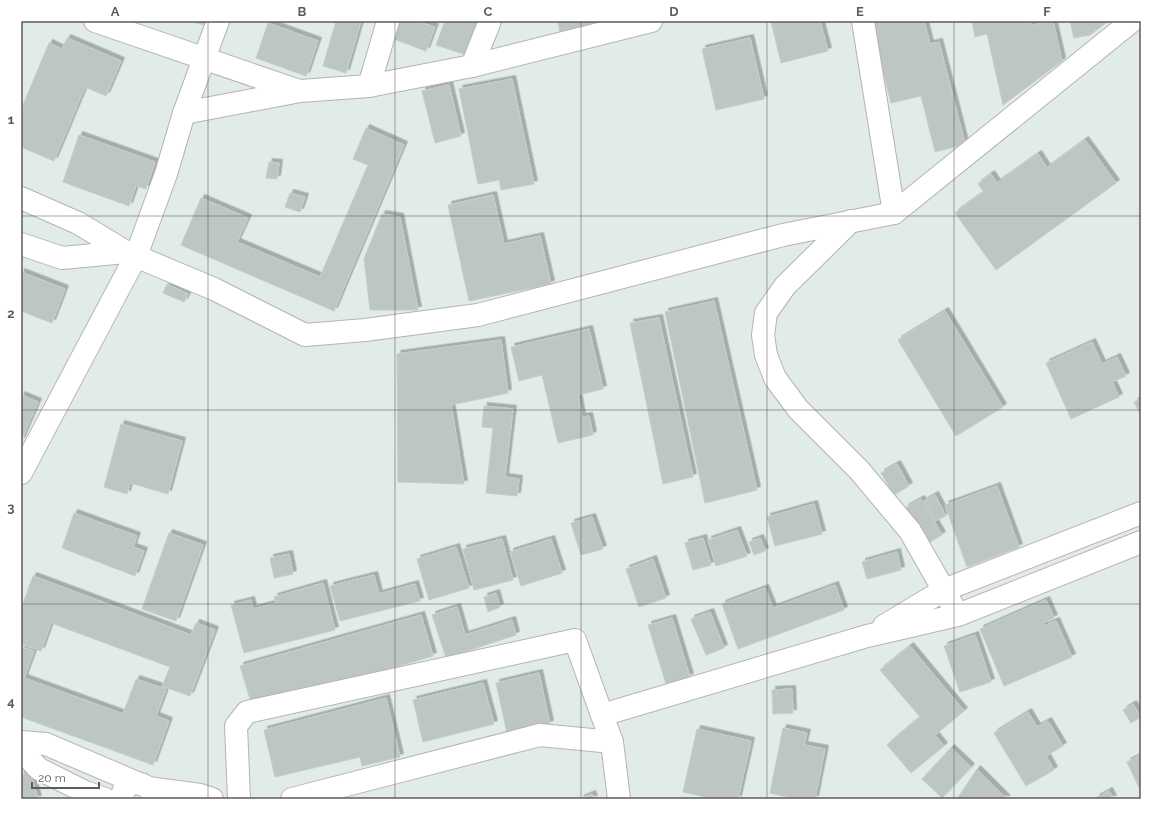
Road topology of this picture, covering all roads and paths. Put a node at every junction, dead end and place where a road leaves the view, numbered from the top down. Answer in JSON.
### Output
{"nodes":[{"id":1,"x":95,"y":21,"type":"edge"},
{"id":2,"x":218,"y":21,"type":"edge"},
{"id":3,"x":388,"y":21,"type":"edge"},
{"id":4,"x":490,"y":21,"type":"edge"},
{"id":5,"x":652,"y":21,"type":"edge"},
{"id":6,"x":863,"y":21,"type":"edge"},
{"id":7,"x":1132,"y":21,"type":"edge"},
{"id":8,"x":203,"y":59,"type":"junction"},
{"id":9,"x":472,"y":66,"type":"junction"},
{"id":10,"x":368,"y":86,"type":"junction"},
{"id":11,"x":300,"y":91,"type":"junction"},
{"id":12,"x":184,"y":113,"type":"junction"},
{"id":13,"x":21,"y":198,"type":"edge"},
{"id":14,"x":894,"y":213,"type":"junction"},
{"id":15,"x":850,"y":221,"type":"junction"},
{"id":16,"x":21,"y":244,"type":"edge"},
{"id":17,"x":131,"y":254,"type":"junction"},
{"id":18,"x":21,"y":473,"type":"edge"},
{"id":19,"x":1141,"y":513,"type":"edge"},
{"id":20,"x":1141,"y":542,"type":"edge"},
{"id":21,"x":944,"y":590,"type":"junction"},
{"id":22,"x":958,"y":615,"type":"junction"},
{"id":23,"x":867,"y":636,"type":"junction"},
{"id":24,"x":602,"y":715,"type":"junction"},
{"id":25,"x":21,"y":742,"type":"edge"},
{"id":26,"x":612,"y":742,"type":"junction"},
{"id":27,"x":21,"y":750,"type":"edge"},
{"id":28,"x":139,"y":792,"type":"edge"},
{"id":29,"x":105,"y":799,"type":"edge"},
{"id":30,"x":212,"y":799,"type":"edge"},
{"id":31,"x":239,"y":799,"type":"edge"},
{"id":32,"x":292,"y":799,"type":"edge"},
{"id":33,"x":619,"y":799,"type":"edge"}],
"edges":[{"from":1,"to":8,"type":"street"},
{"from":2,"to":8,"type":"street"},
{"from":3,"to":10,"type":"street"},
{"from":4,"to":9,"type":"street"},
{"from":5,"to":9,"type":"street"},
{"from":6,"to":14,"type":"street"},
{"from":7,"to":14,"type":"street"},
{"from":8,"to":11,"type":"street"},
{"from":8,"to":12,"type":"street"},
{"from":9,"to":10,"type":"street"},
{"from":10,"to":11,"type":"street"},
{"from":11,"to":12,"type":"street"},
{"from":12,"to":17,"type":"street"},
{"from":13,"to":17,"type":"street"},
{"from":14,"to":15,"type":"street"},
{"from":15,"to":17,"type":"street"},
{"from":15,"to":21,"type":"street"},
{"from":16,"to":17,"type":"street"},
{"from":17,"to":18,"type":"street"},
{"from":19,"to":21,"type":"street"},
{"from":20,"to":22,"type":"street"},
{"from":21,"to":22,"type":"street"},
{"from":21,"to":23,"type":"street"},
{"from":22,"to":23,"type":"street"},
{"from":23,"to":24,"type":"street"},
{"from":24,"to":26,"type":"street"},
{"from":24,"to":31,"type":"street"},
{"from":25,"to":28,"type":"street"},
{"from":26,"to":32,"type":"street"},
{"from":26,"to":33,"type":"street"},
{"from":27,"to":29,"type":"street"},
{"from":28,"to":30,"type":"street"}]}
